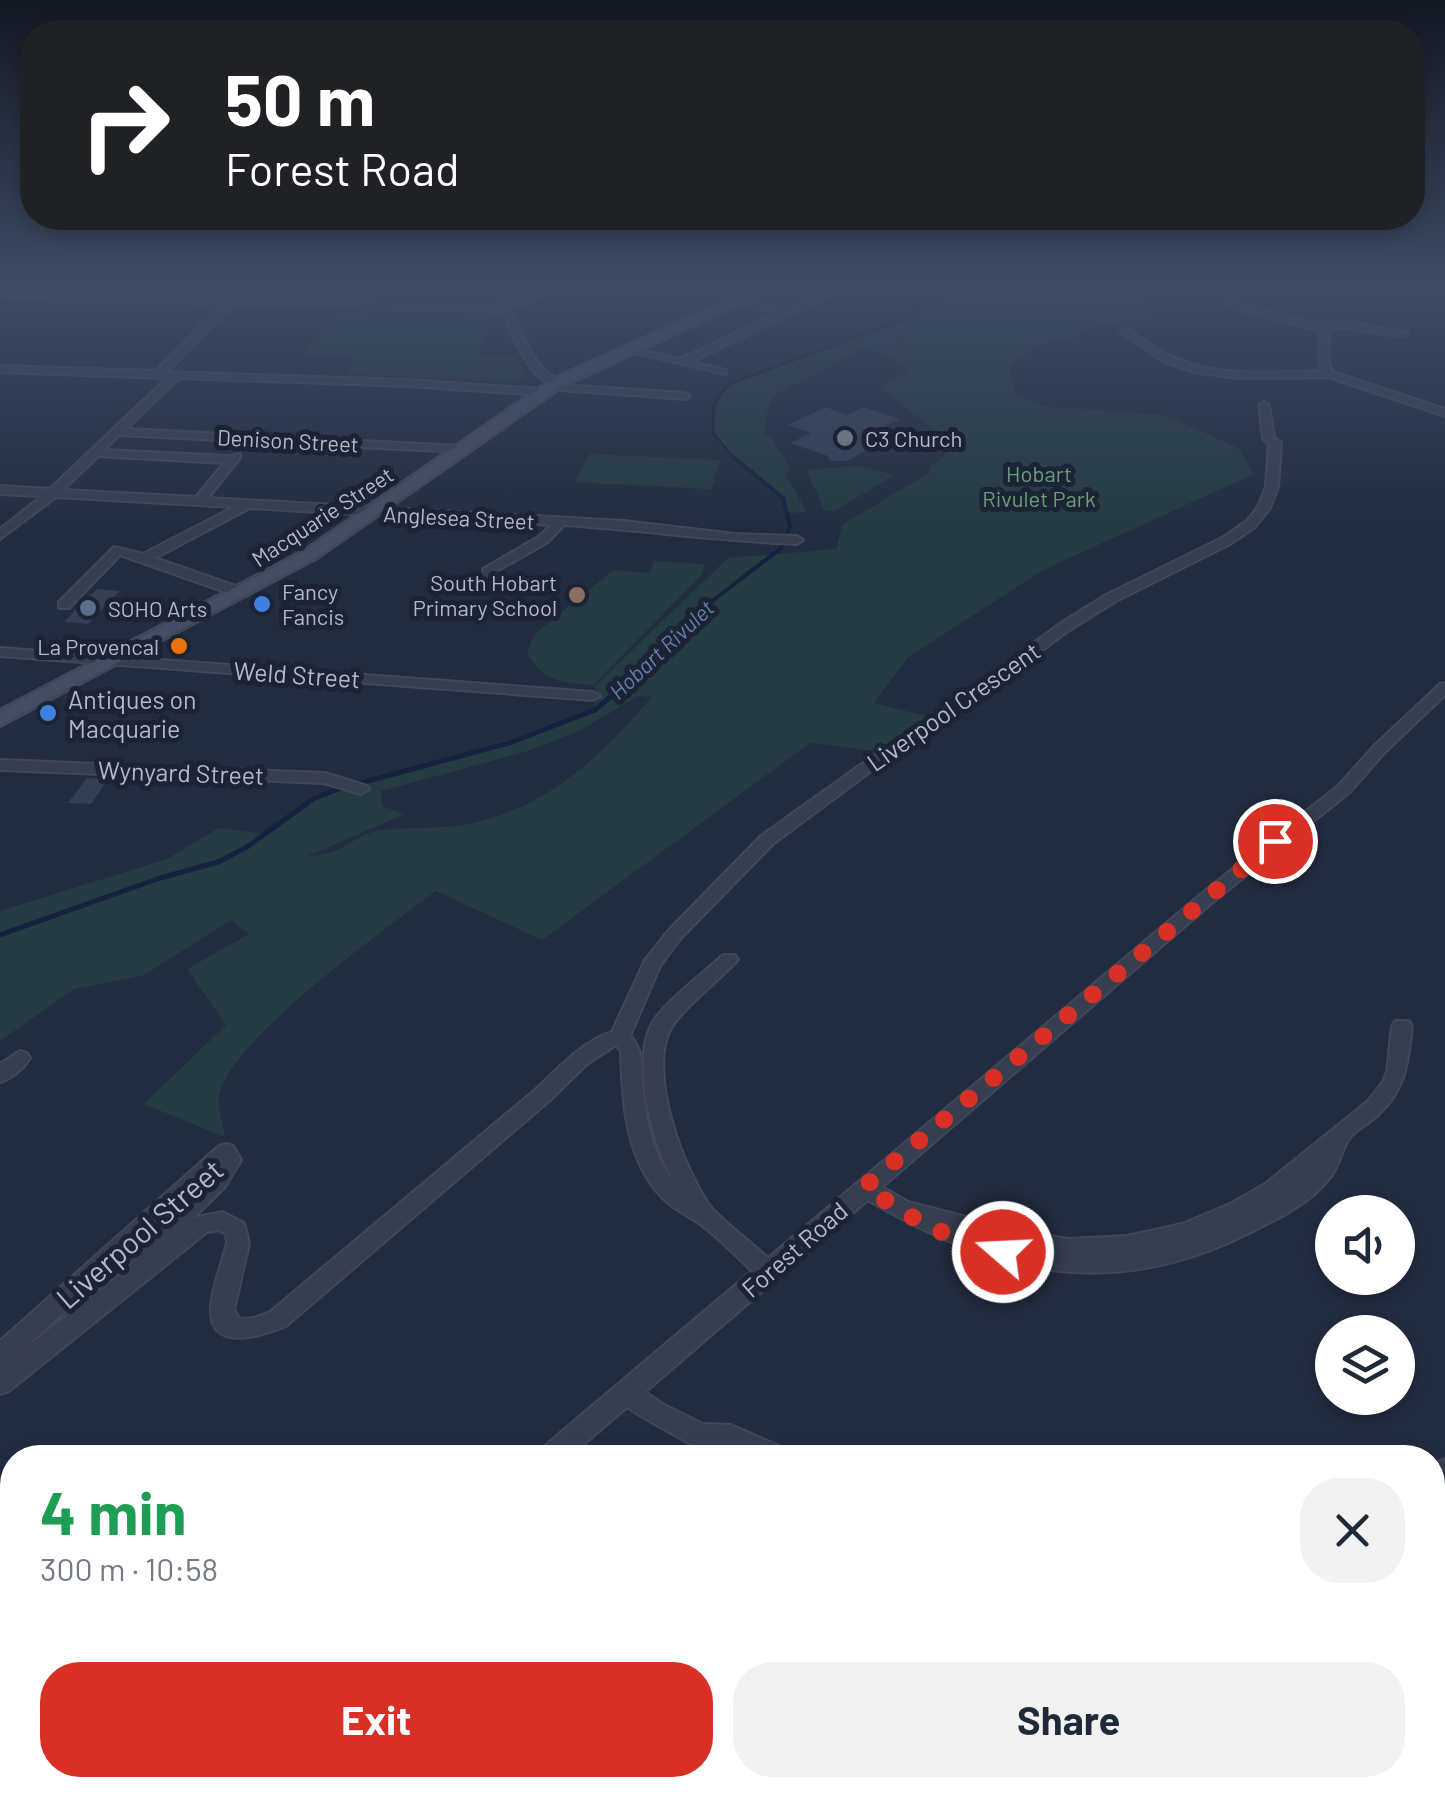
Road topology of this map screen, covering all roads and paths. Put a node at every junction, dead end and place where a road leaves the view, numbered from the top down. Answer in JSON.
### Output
{"nodes":[{"id":1,"x":164,"y":368,"type":"edge"},
{"id":2,"x":536,"y":368,"type":"edge"},
{"id":3,"x":583,"y":368,"type":"edge"},
{"id":4,"x":705,"y":368,"type":"edge"},
{"id":5,"x":1191,"y":368,"type":"edge"},
{"id":6,"x":1326,"y":368,"type":"edge"},
{"id":7,"x":0,"y":369,"type":"edge"},
{"id":8,"x":722,"y":372,"type":"dead end"},
{"id":9,"x":158,"y":374,"type":"junction"},
{"id":10,"x":1329,"y":374,"type":"junction"},
{"id":11,"x":176,"y":375,"type":"junction"},
{"id":12,"x":539,"y":385,"type":"junction"},
{"id":13,"x":685,"y":396,"type":"dead end"},
{"id":14,"x":1445,"y":400,"type":"edge"},
{"id":15,"x":1424,"y":404,"type":"junction"},
{"id":16,"x":1264,"y":406,"type":"dead end"},
{"id":17,"x":1445,"y":413,"type":"edge"},
{"id":18,"x":116,"y":432,"type":"junction"},
{"id":19,"x":252,"y":438,"type":"junction"},
{"id":20,"x":460,"y":449,"type":"junction"},
{"id":21,"x":96,"y":453,"type":"junction"},
{"id":22,"x":233,"y":460,"type":"junction"},
{"id":23,"x":0,"y":490,"type":"edge"},
{"id":24,"x":53,"y":493,"type":"junction"},
{"id":25,"x":198,"y":502,"type":"junction"},
{"id":26,"x":247,"y":505,"type":"junction"},
{"id":27,"x":372,"y":513,"type":"junction"},
{"id":28,"x":560,"y":522,"type":"junction"},
{"id":29,"x":0,"y":534,"type":"edge"},
{"id":30,"x":797,"y":540,"type":"dead end"},
{"id":31,"x":144,"y":559,"type":"junction"},
{"id":32,"x":488,"y":572,"type":"dead end"},
{"id":33,"x":242,"y":593,"type":"junction"},
{"id":34,"x":64,"y":605,"type":"dead end"},
{"id":35,"x":0,"y":652,"type":"edge"},
{"id":36,"x":111,"y":661,"type":"junction"},
{"id":37,"x":1445,"y":687,"type":"edge"},
{"id":38,"x":594,"y":696,"type":"dead end"},
{"id":39,"x":0,"y":718,"type":"edge"},
{"id":40,"x":0,"y":765,"type":"edge"},
{"id":41,"x":361,"y":789,"type":"dead end"},
{"id":42,"x":729,"y":959,"type":"dead end"},
{"id":43,"x":1402,"y":1026,"type":"dead end"},
{"id":44,"x":620,"y":1037,"type":"junction"},
{"id":45,"x":20,"y":1058,"type":"dead end"},
{"id":46,"x":0,"y":1074,"type":"edge"},
{"id":47,"x":864,"y":1187,"type":"junction"},
{"id":48,"x":704,"y":1215,"type":"junction"},
{"id":49,"x":768,"y":1272,"type":"junction"},
{"id":50,"x":60,"y":1333,"type":"junction"},
{"id":51,"x":0,"y":1356,"type":"edge"},
{"id":52,"x":0,"y":1383,"type":"edge"},
{"id":53,"x":627,"y":1393,"type":"junction"},
{"id":54,"x":701,"y":1434,"type":"junction"},
{"id":55,"x":565,"y":1445,"type":"edge"},
{"id":56,"x":713,"y":1445,"type":"edge"},
{"id":57,"x":748,"y":1445,"type":"edge"}],
"edges":[{"from":1,"to":9,"type":"street"},
{"from":2,"to":12,"type":"street"},
{"from":3,"to":12,"type":"street","name":"Macquarie Street"},
{"from":4,"to":8,"type":"street"},
{"from":5,"to":10,"type":"street"},
{"from":6,"to":10,"type":"street"},
{"from":7,"to":9,"type":"street"},
{"from":9,"to":11,"type":"street"},
{"from":10,"to":15,"type":"street"},
{"from":11,"to":12,"type":"street"},
{"from":11,"to":18,"type":"street"},
{"from":12,"to":13,"type":"street"},
{"from":12,"to":20,"type":"street","name":"Macquarie Street"},
{"from":14,"to":15,"type":"street"},
{"from":15,"to":17,"type":"street"},
{"from":16,"to":44,"type":"street","name":"Liverpool Crescent"},
{"from":18,"to":19,"type":"street","name":"Denison Street"},
{"from":18,"to":21,"type":"street"},
{"from":19,"to":20,"type":"street","name":"Denison Street"},
{"from":19,"to":22,"type":"street"},
{"from":20,"to":27,"type":"street","name":"Macquarie Street"},
{"from":21,"to":22,"type":"street"},
{"from":21,"to":24,"type":"street"},
{"from":22,"to":25,"type":"street"},
{"from":23,"to":24,"type":"street","name":"Anglesea Street"},
{"from":24,"to":25,"type":"street","name":"Anglesea Street"},
{"from":24,"to":29,"type":"street"},
{"from":25,"to":26,"type":"street","name":"Anglesea Street"},
{"from":26,"to":27,"type":"street","name":"Anglesea Street"},
{"from":26,"to":31,"type":"street"},
{"from":27,"to":28,"type":"street","name":"Anglesea Street"},
{"from":27,"to":33,"type":"street","name":"Macquarie Street"},
{"from":28,"to":30,"type":"street","name":"Anglesea Street"},
{"from":28,"to":32,"type":"street"},
{"from":31,"to":33,"type":"street"},
{"from":31,"to":34,"type":"street"},
{"from":33,"to":36,"type":"street","name":"Macquarie Street"},
{"from":35,"to":36,"type":"street","name":"Weld Street"},
{"from":36,"to":38,"type":"street","name":"Weld Street"},
{"from":36,"to":39,"type":"street","name":"Macquarie Street"},
{"from":37,"to":47,"type":"street","name":"Forest Road"},
{"from":40,"to":41,"type":"street","name":"Wynyard Street"},
{"from":42,"to":48,"type":"street"},
{"from":43,"to":47,"type":"street"},
{"from":44,"to":48,"type":"street"},
{"from":44,"to":50,"type":"street","name":"Liverpool Street"},
{"from":45,"to":46,"type":"street"},
{"from":47,"to":49,"type":"street","name":"Forest Road"},
{"from":48,"to":49,"type":"street"},
{"from":49,"to":53,"type":"street","name":"Forest Road"},
{"from":50,"to":51,"type":"street","name":"Liverpool Street"},
{"from":50,"to":52,"type":"street","name":"Liverpool Street"},
{"from":53,"to":54,"type":"street"},
{"from":53,"to":55,"type":"street","name":"Forest Road"},
{"from":54,"to":56,"type":"street"},
{"from":54,"to":57,"type":"street"}]}
